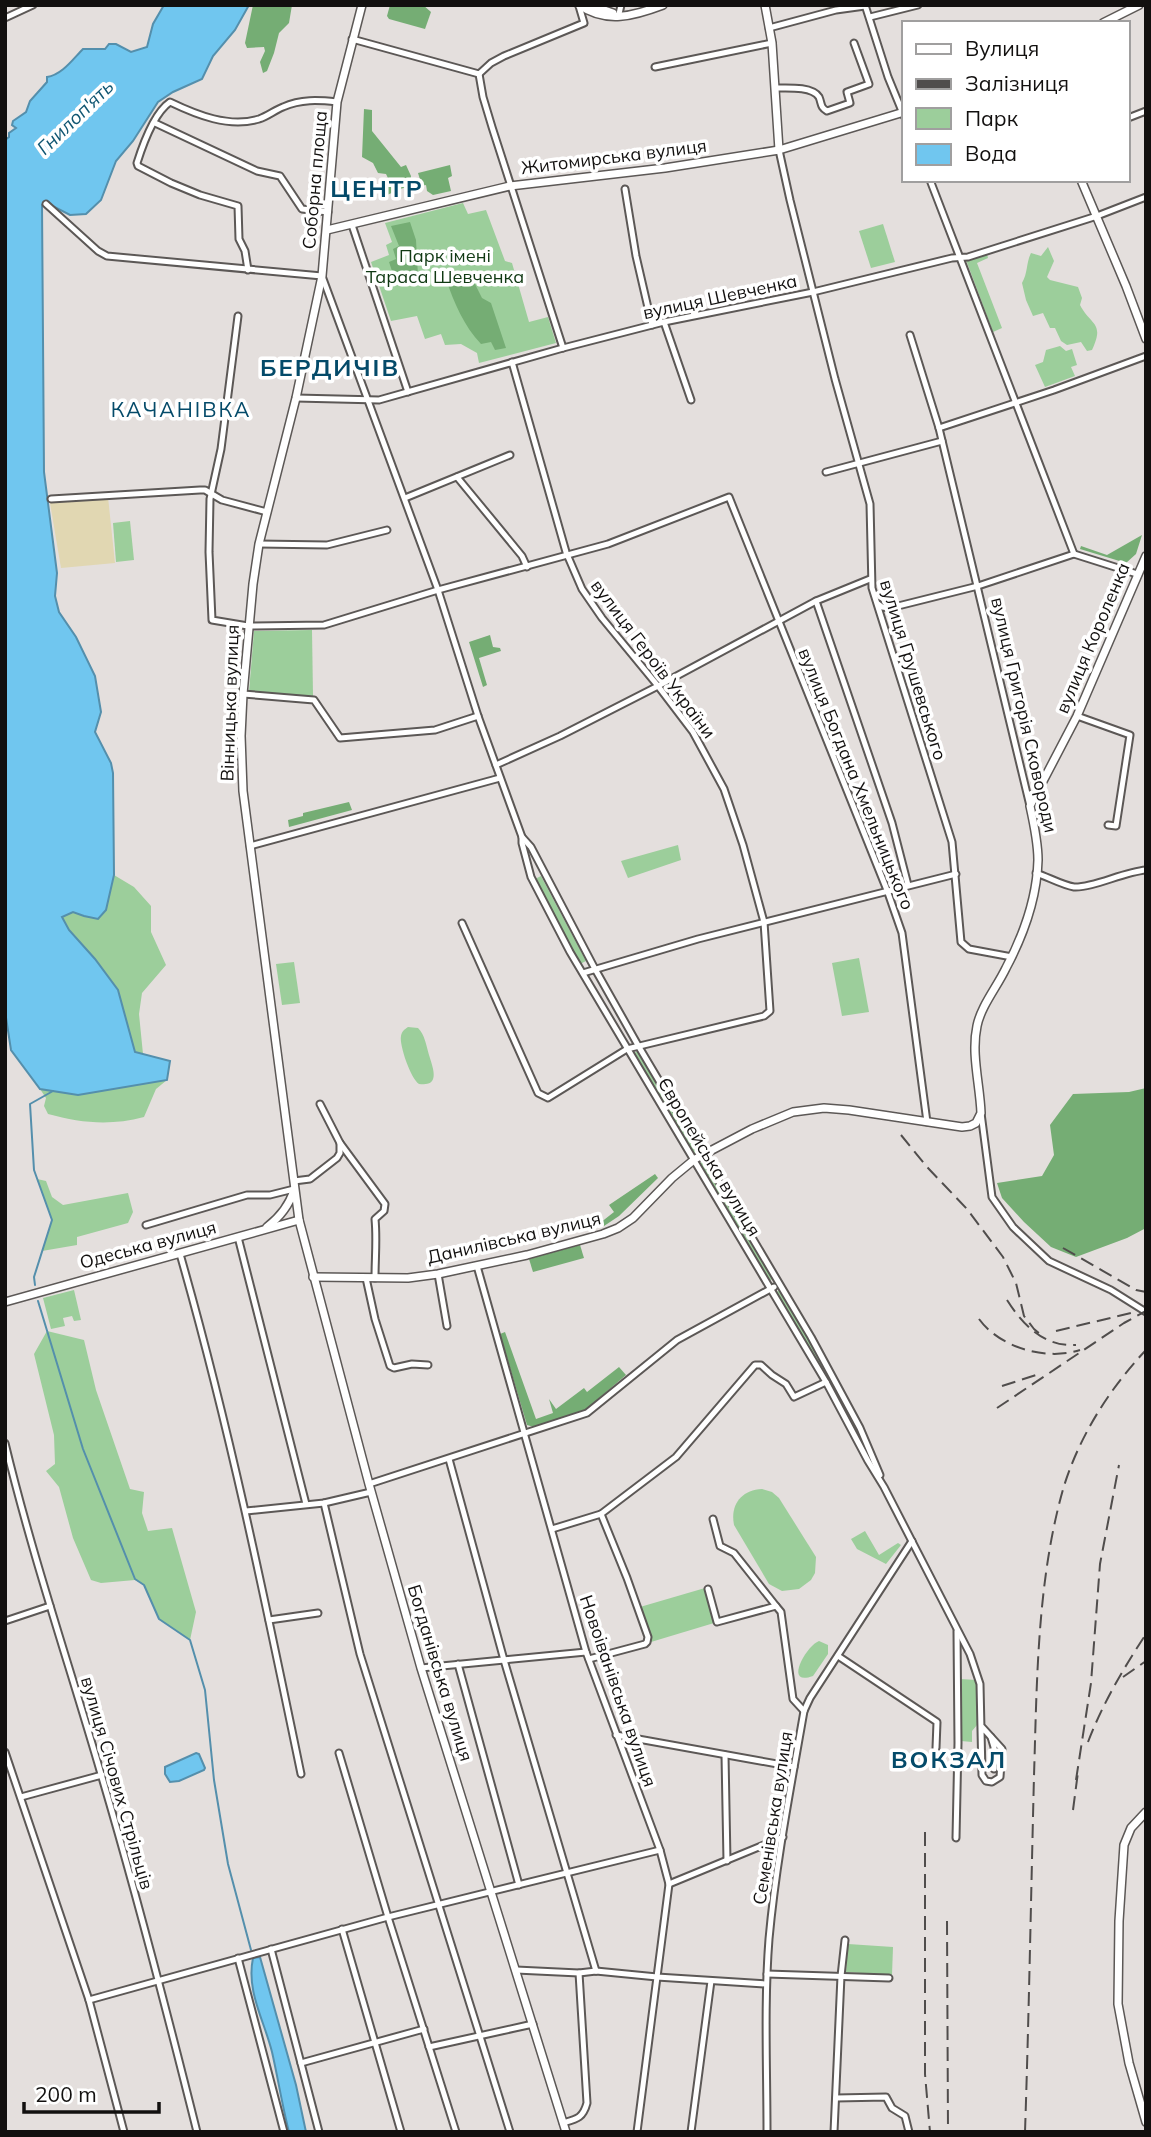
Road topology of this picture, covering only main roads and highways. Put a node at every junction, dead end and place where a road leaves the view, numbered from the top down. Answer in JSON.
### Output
{"nodes":[{"id":1,"x":362,"y":5,"type":"edge"},
{"id":2,"x":579,"y":5,"type":"edge"},
{"id":3,"x":590,"y":5,"type":"edge"},
{"id":4,"x":663,"y":5,"type":"edge"},
{"id":5,"x":765,"y":5,"type":"edge"},
{"id":6,"x":1139,"y":5,"type":"edge"},
{"id":7,"x":624,"y":15,"type":"junction"},
{"id":8,"x":1107,"y":21,"type":"edge"},
{"id":9,"x":902,"y":114,"type":"edge"},
{"id":10,"x":779,"y":150,"type":"junction"},
{"id":11,"x":1082,"y":182,"type":"edge"},
{"id":12,"x":327,"y":230,"type":"junction"},
{"id":13,"x":322,"y":276,"type":"joint"},
{"id":14,"x":1146,"y":339,"type":"edge"},
{"id":15,"x":1146,"y":556,"type":"edge"},
{"id":16,"x":1030,"y":806,"type":"joint"},
{"id":17,"x":962,"y":1127,"type":"joint"},
{"id":18,"x":294,"y":1185,"type":"junction"},
{"id":19,"x":281,"y":1214,"type":"junction"},
{"id":20,"x":299,"y":1216,"type":"junction"},
{"id":21,"x":286,"y":1223,"type":"junction"},
{"id":22,"x":264,"y":1230,"type":"junction"},
{"id":23,"x":303,"y":1233,"type":"junction"},
{"id":24,"x":313,"y":1278,"type":"junction"},
{"id":25,"x":5,"y":1302,"type":"edge"},
{"id":26,"x":1146,"y":1812,"type":"edge"},
{"id":27,"x":1143,"y":2103,"type":"edge"},
{"id":28,"x":1146,"y":2122,"type":"edge"},
{"id":29,"x":566,"y":2132,"type":"edge"}],
"edges":[{"from":1,"to":12,"type":"main road","name":"Соборна площа"},
{"from":2,"to":7,"type":"main road"},
{"from":3,"to":7,"type":"main road"},
{"from":4,"to":7,"type":"main road"},
{"from":5,"to":10,"type":"main road"},
{"from":6,"to":8,"type":"main road"},
{"from":9,"to":10,"type":"main road","name":"Житомирська вулиця"},
{"from":10,"to":12,"type":"main road","name":"Житомирська вулиця"},
{"from":11,"to":14,"type":"main road"},
{"from":12,"to":13,"type":"main road","name":"Соборна площа"},
{"from":13,"to":18,"type":"main road","name":"Вінницька вулиця"},
{"from":15,"to":16,"type":"main road","name":"вулиця Короленка"},
{"from":16,"to":17,"type":"main road","name":"вулиця Григорія Сковороди"},
{"from":17,"to":24,"type":"main road","name":"Данилівська вулиця"},
{"from":18,"to":19,"type":"main road"},
{"from":18,"to":20,"type":"main road","name":"Вінницька вулиця"},
{"from":19,"to":20,"type":"main road"},
{"from":19,"to":22,"type":"main road"},
{"from":20,"to":21,"type":"main road","name":"Одеська вулиця"},
{"from":20,"to":23,"type":"main road","name":"Богданівська вулиця"},
{"from":21,"to":22,"type":"main road","name":"Одеська вулиця"},
{"from":21,"to":23,"type":"main road"},
{"from":22,"to":25,"type":"main road","name":"Одеська вулиця"},
{"from":23,"to":24,"type":"main road","name":"Богданівська вулиця"},
{"from":24,"to":29,"type":"main road","name":"Богданівська вулиця"},
{"from":26,"to":27,"type":"main road"},
{"from":27,"to":28,"type":"main road"}]}
